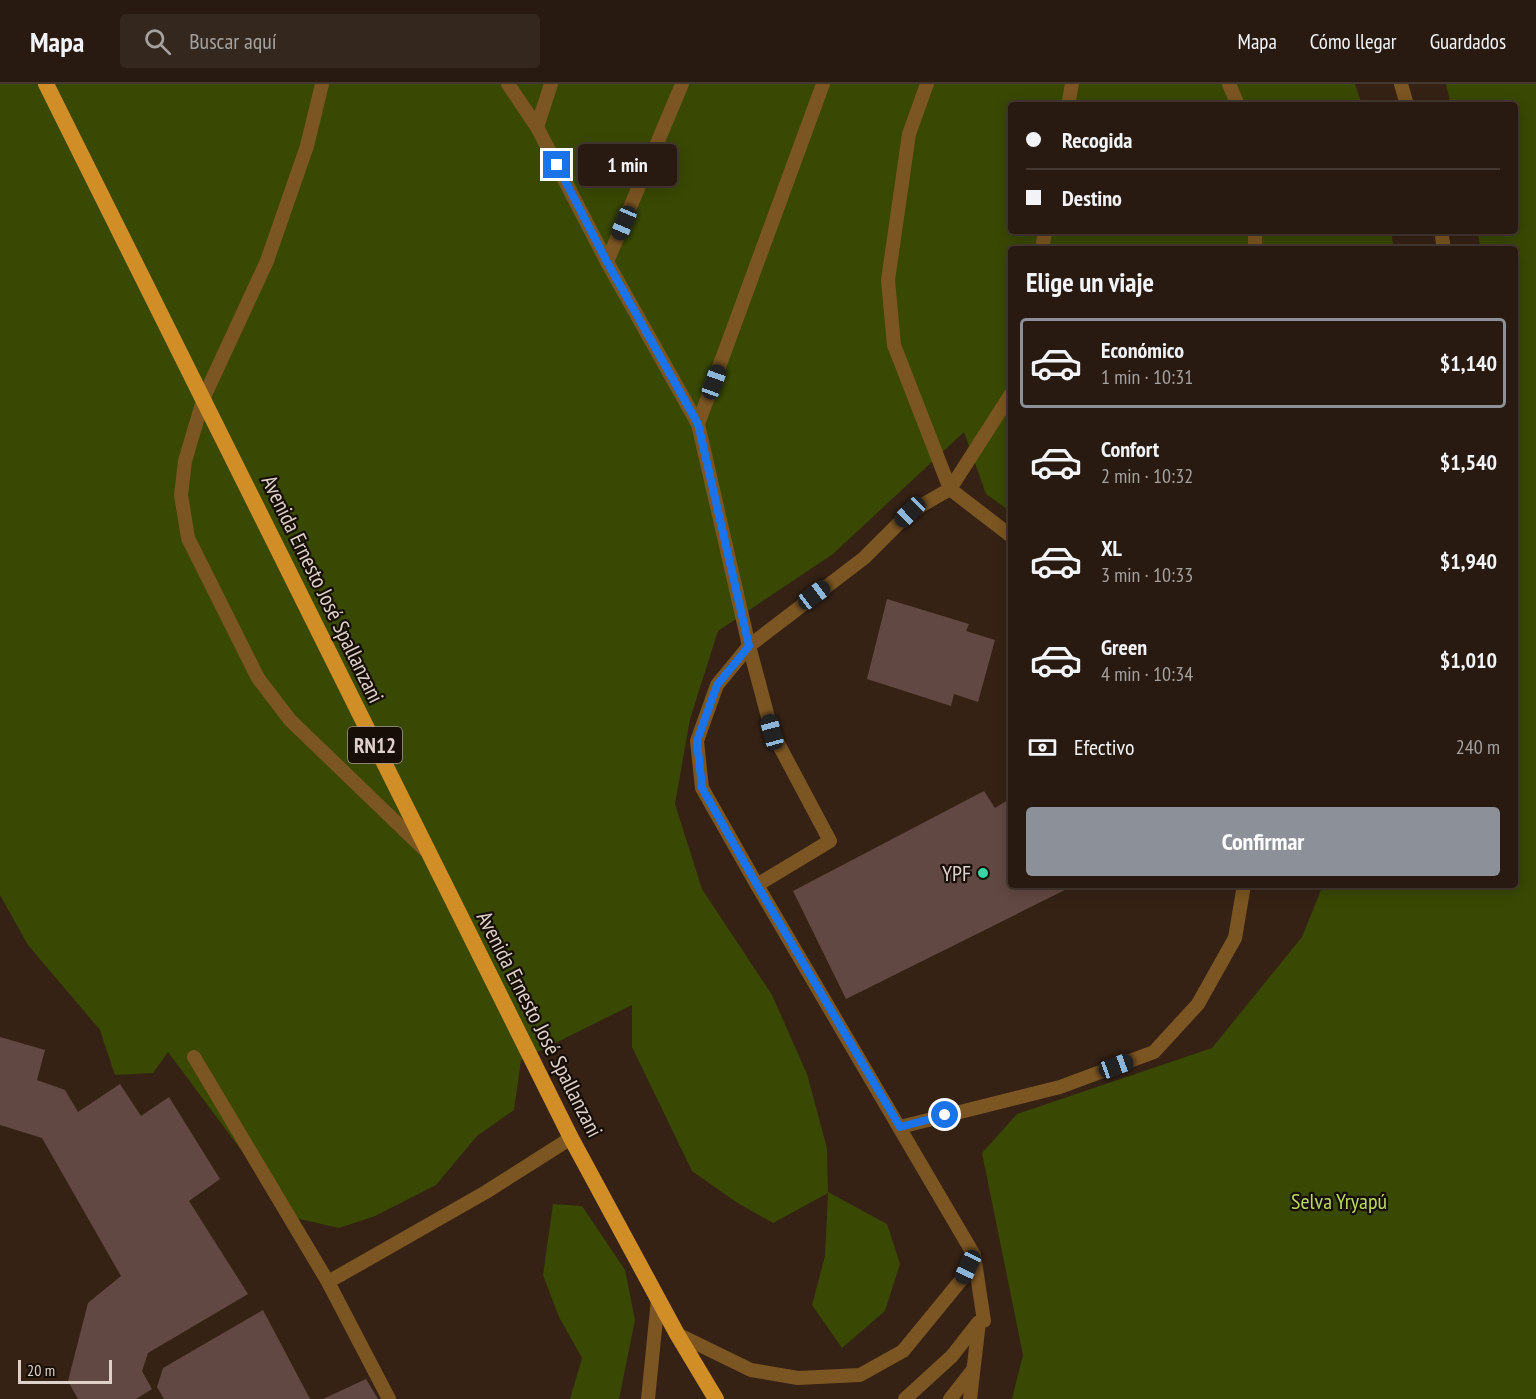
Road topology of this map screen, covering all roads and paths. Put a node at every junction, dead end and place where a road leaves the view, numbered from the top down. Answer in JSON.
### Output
{"nodes":[{"id":1,"x":46,"y":84,"type":"edge"},
{"id":2,"x":322,"y":84,"type":"edge"},
{"id":3,"x":508,"y":84,"type":"edge"},
{"id":4,"x":551,"y":84,"type":"edge"},
{"id":5,"x":682,"y":84,"type":"edge"},
{"id":6,"x":823,"y":84,"type":"edge"},
{"id":7,"x":927,"y":84,"type":"edge"},
{"id":8,"x":1072,"y":84,"type":"edge"},
{"id":9,"x":1229,"y":84,"type":"edge"},
{"id":10,"x":1401,"y":84,"type":"edge"},
{"id":11,"x":1069,"y":102,"type":"edge"},
{"id":12,"x":1237,"y":102,"type":"edge"},
{"id":13,"x":1406,"y":102,"type":"edge"},
{"id":14,"x":537,"y":127,"type":"junction"},
{"id":15,"x":607,"y":262,"type":"junction"},
{"id":16,"x":204,"y":397,"type":"junction"},
{"id":17,"x":1008,"y":399,"type":"edge"},
{"id":18,"x":698,"y":424,"type":"junction"},
{"id":19,"x":950,"y":489,"type":"junction"},
{"id":20,"x":1008,"y":534,"type":"edge"},
{"id":21,"x":749,"y":646,"type":"junction"},
{"id":22,"x":428,"y":852,"type":"junction"},
{"id":23,"x":757,"y":885,"type":"junction"},
{"id":24,"x":1243,"y":888,"type":"edge"},
{"id":25,"x":194,"y":1057,"type":"dead end"},
{"id":26,"x":900,"y":1127,"type":"junction"},
{"id":27,"x":571,"y":1138,"type":"junction"},
{"id":28,"x":974,"y":1255,"type":"junction"},
{"id":29,"x":328,"y":1282,"type":"junction"},
{"id":30,"x":658,"y":1299,"type":"junction"},
{"id":31,"x":981,"y":1322,"type":"junction"},
{"id":32,"x":677,"y":1334,"type":"junction"},
{"id":33,"x":972,"y":1371,"type":"junction"},
{"id":34,"x":389,"y":1399,"type":"edge"},
{"id":35,"x":648,"y":1399,"type":"edge"},
{"id":36,"x":716,"y":1399,"type":"edge"},
{"id":37,"x":905,"y":1399,"type":"edge"},
{"id":38,"x":950,"y":1399,"type":"edge"},
{"id":39,"x":970,"y":1399,"type":"edge"}],
"edges":[{"from":1,"to":16,"type":"highway","name":"Avenida Ernesto José Spallanzani","number":"RN12"},
{"from":2,"to":16,"type":"lane"},
{"from":3,"to":14,"type":"lane"},
{"from":4,"to":14,"type":"lane"},
{"from":5,"to":15,"type":"lane"},
{"from":6,"to":18,"type":"lane"},
{"from":7,"to":19,"type":"lane"},
{"from":8,"to":11,"type":"lane"},
{"from":9,"to":12,"type":"lane"},
{"from":10,"to":13,"type":"lane"},
{"from":14,"to":15,"type":"lane"},
{"from":15,"to":18,"type":"lane"},
{"from":16,"to":22,"type":"highway","name":"Avenida Ernesto José Spallanzani","number":"RN12"},
{"from":16,"to":22,"type":"lane"},
{"from":17,"to":19,"type":"lane"},
{"from":18,"to":21,"type":"lane"},
{"from":19,"to":20,"type":"lane"},
{"from":19,"to":21,"type":"lane"},
{"from":21,"to":23,"type":"lane"},
{"from":21,"to":23,"type":"lane"},
{"from":22,"to":27,"type":"highway","name":"Avenida Ernesto José Spallanzani","number":"RN12"},
{"from":23,"to":26,"type":"lane"},
{"from":24,"to":26,"type":"lane"},
{"from":25,"to":29,"type":"lane"},
{"from":26,"to":28,"type":"lane"},
{"from":27,"to":29,"type":"lane"},
{"from":27,"to":30,"type":"highway","name":"Avenida Ernesto José Spallanzani","number":"RN12"},
{"from":28,"to":31,"type":"lane"},
{"from":28,"to":32,"type":"lane"},
{"from":29,"to":34,"type":"lane"},
{"from":30,"to":32,"type":"highway","name":"Avenida Ernesto José Spallanzani","number":"RN12"},
{"from":30,"to":35,"type":"lane"},
{"from":31,"to":33,"type":"lane"},
{"from":31,"to":37,"type":"lane"},
{"from":32,"to":36,"type":"highway","name":"Avenida Ernesto José Spallanzani","number":"RN12"},
{"from":33,"to":38,"type":"lane"},
{"from":33,"to":39,"type":"lane"}]}
